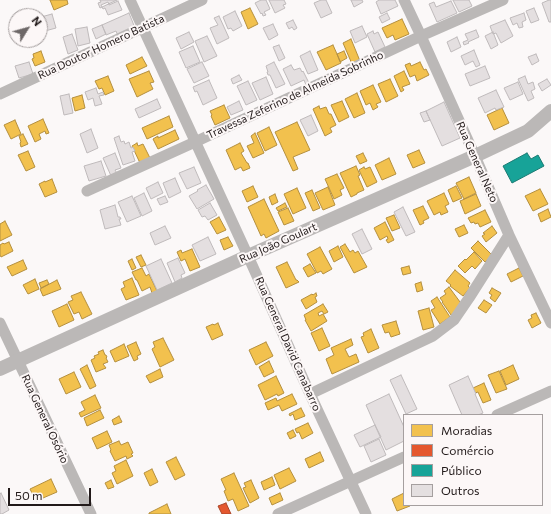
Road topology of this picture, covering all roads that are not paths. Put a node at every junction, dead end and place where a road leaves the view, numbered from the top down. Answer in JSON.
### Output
{"nodes":[{"id":1,"x":130,"y":0,"type":"edge"},
{"id":2,"x":202,"y":0,"type":"edge"},
{"id":3,"x":404,"y":0,"type":"edge"},
{"id":4,"x":503,"y":0,"type":"edge"},
{"id":5,"x":143,"y":28,"type":"junction"},
{"id":6,"x":421,"y":36,"type":"junction"},
{"id":7,"x":0,"y":94,"type":"edge"},
{"id":8,"x":551,"y":111,"type":"edge"},
{"id":9,"x":195,"y":142,"type":"junction"},
{"id":10,"x":475,"y":156,"type":"junction"},
{"id":11,"x":87,"y":191,"type":"dead end"},
{"id":12,"x":508,"y":234,"type":"junction"},
{"id":13,"x":248,"y":256,"type":"junction"},
{"id":14,"x":0,"y":323,"type":"edge"},
{"id":15,"x":551,"y":323,"type":"edge"},
{"id":16,"x":18,"y":361,"type":"junction"},
{"id":17,"x":0,"y":369,"type":"edge"},
{"id":18,"x":551,"y":391,"type":"edge"},
{"id":19,"x":310,"y":394,"type":"junction"},
{"id":20,"x":499,"y":414,"type":"edge"},
{"id":21,"x":403,"y":456,"type":"edge"},
{"id":22,"x":350,"y":481,"type":"junction"},
{"id":23,"x":91,"y":514,"type":"edge"},
{"id":24,"x":278,"y":514,"type":"edge"},
{"id":25,"x":366,"y":514,"type":"edge"}],
"edges":[{"from":1,"to":5,"type":"street","name":"Rua General David Canabarro"},
{"from":2,"to":5,"type":"street","name":"Rua Doutor Homero Batista"},
{"from":3,"to":6,"type":"street","name":"Rua General Neto"},
{"from":4,"to":6,"type":"street","name":"Travessa Zeferino de Almeida Sobrinho"},
{"from":5,"to":7,"type":"street","name":"Rua Doutor Homero Batista"},
{"from":5,"to":9,"type":"street","name":"Rua General David Canabarro"},
{"from":6,"to":9,"type":"street","name":"Travessa Zeferino de Almeida Sobrinho"},
{"from":6,"to":10,"type":"street","name":"Rua General Neto"},
{"from":8,"to":10,"type":"street","name":"Rua João Goulart"},
{"from":9,"to":11,"type":"street","name":"Travessa Zeferino de Almeida Sobrinho"},
{"from":9,"to":13,"type":"street","name":"Rua General David Canabarro"},
{"from":10,"to":12,"type":"street","name":"Rua General Neto"},
{"from":10,"to":13,"type":"street","name":"Rua João Goulart"},
{"from":12,"to":15,"type":"street","name":"Rua General Neto"},
{"from":12,"to":19,"type":"street"},
{"from":13,"to":16,"type":"street","name":"Rua João Goulart"},
{"from":13,"to":19,"type":"street","name":"Rua General David Canabarro"},
{"from":14,"to":16,"type":"street","name":"Rua General Osório"},
{"from":16,"to":17,"type":"street","name":"Rua João Goulart"},
{"from":16,"to":23,"type":"street","name":"Rua General Osório"},
{"from":18,"to":20,"type":"street"},
{"from":19,"to":22,"type":"street","name":"Rua General David Canabarro"},
{"from":21,"to":22,"type":"street"},
{"from":22,"to":24,"type":"street"},
{"from":22,"to":25,"type":"street","name":"Rua General David Canabarro"}]}
